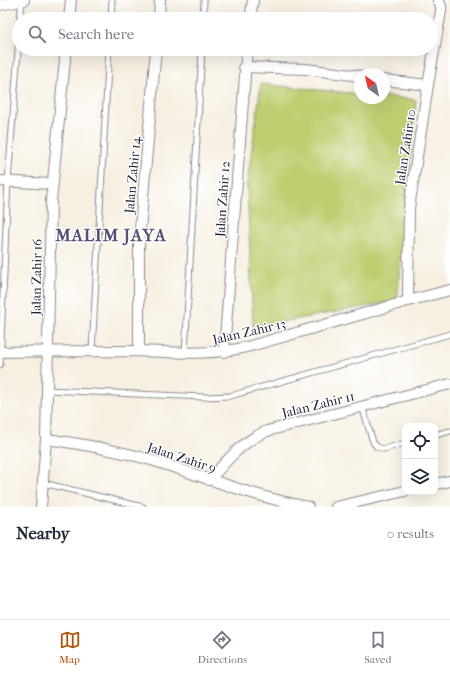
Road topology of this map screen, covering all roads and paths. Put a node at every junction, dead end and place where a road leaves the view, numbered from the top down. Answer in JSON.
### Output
{"nodes":[{"id":1,"x":23,"y":0,"type":"edge"},
{"id":2,"x":71,"y":0,"type":"edge"},
{"id":3,"x":112,"y":0,"type":"edge"},
{"id":4,"x":160,"y":0,"type":"edge"},
{"id":5,"x":204,"y":0,"type":"edge"},
{"id":6,"x":253,"y":0,"type":"edge"},
{"id":7,"x":438,"y":0,"type":"edge"},
{"id":8,"x":0,"y":5,"type":"edge"},
{"id":9,"x":21,"y":12,"type":"edge"},
{"id":10,"x":70,"y":12,"type":"edge"},
{"id":11,"x":111,"y":12,"type":"edge"},
{"id":12,"x":159,"y":12,"type":"edge"},
{"id":13,"x":203,"y":12,"type":"edge"},
{"id":14,"x":251,"y":12,"type":"edge"},
{"id":15,"x":438,"y":28,"type":"edge"},
{"id":16,"x":17,"y":56,"type":"edge"},
{"id":17,"x":65,"y":56,"type":"edge"},
{"id":18,"x":109,"y":56,"type":"edge"},
{"id":19,"x":155,"y":56,"type":"edge"},
{"id":20,"x":202,"y":56,"type":"edge"},
{"id":21,"x":245,"y":56,"type":"edge"},
{"id":22,"x":433,"y":56,"type":"edge"},
{"id":23,"x":244,"y":67,"type":"junction"},
{"id":24,"x":354,"y":75,"type":"edge"},
{"id":25,"x":390,"y":81,"type":"edge"},
{"id":26,"x":428,"y":86,"type":"junction"},
{"id":27,"x":4,"y":181,"type":"edge"},
{"id":28,"x":52,"y":184,"type":"junction"},
{"id":29,"x":450,"y":290,"type":"edge"},
{"id":30,"x":408,"y":301,"type":"junction"},
{"id":31,"x":450,"y":334,"type":"edge"},
{"id":32,"x":48,"y":351,"type":"junction"},
{"id":33,"x":92,"y":351,"type":"junction"},
{"id":34,"x":139,"y":351,"type":"junction"},
{"id":35,"x":0,"y":352,"type":"edge"},
{"id":36,"x":224,"y":352,"type":"junction"},
{"id":37,"x":185,"y":353,"type":"junction"},
{"id":38,"x":0,"y":365,"type":"edge"},
{"id":39,"x":450,"y":384,"type":"edge"},
{"id":40,"x":47,"y":390,"type":"junction"},
{"id":41,"x":362,"y":406,"type":"junction"},
{"id":42,"x":450,"y":431,"type":"edge"},
{"id":43,"x":438,"y":434,"type":"edge"},
{"id":44,"x":46,"y":439,"type":"junction"},
{"id":45,"x":402,"y":444,"type":"edge"},
{"id":46,"x":209,"y":480,"type":"junction"},
{"id":47,"x":450,"y":481,"type":"edge"},
{"id":48,"x":43,"y":482,"type":"junction"},
{"id":49,"x":438,"y":483,"type":"edge"},
{"id":50,"x":402,"y":492,"type":"edge"},
{"id":51,"x":40,"y":507,"type":"edge"},
{"id":52,"x":143,"y":507,"type":"edge"},
{"id":53,"x":308,"y":507,"type":"edge"},
{"id":54,"x":336,"y":507,"type":"edge"}],
"edges":[{"from":1,"to":8,"type":"street"},
{"from":1,"to":9,"type":"lane"},
{"from":2,"to":10,"type":"street"},
{"from":3,"to":11,"type":"lane"},
{"from":4,"to":12,"type":"street"},
{"from":5,"to":13,"type":"lane"},
{"from":6,"to":14,"type":"street"},
{"from":7,"to":15,"type":"street","name":"Jalan Zahir 10"},
{"from":16,"to":27,"type":"lane"},
{"from":17,"to":28,"type":"street","name":"Jalan Zahir 16"},
{"from":18,"to":33,"type":"lane"},
{"from":19,"to":34,"type":"street","name":"Jalan Zahir 14"},
{"from":20,"to":37,"type":"lane"},
{"from":21,"to":23,"type":"street","name":"Jalan Zahir 12"},
{"from":22,"to":26,"type":"street","name":"Jalan Zahir 10"},
{"from":23,"to":24,"type":"street"},
{"from":23,"to":36,"type":"street","name":"Jalan Zahir 12"},
{"from":25,"to":26,"type":"street"},
{"from":26,"to":30,"type":"street","name":"Jalan Zahir 10"},
{"from":27,"to":28,"type":"street"},
{"from":27,"to":35,"type":"lane"},
{"from":28,"to":32,"type":"street","name":"Jalan Zahir 16"},
{"from":29,"to":30,"type":"street","name":"Jalan Zahir 13"},
{"from":30,"to":36,"type":"street","name":"Jalan Zahir 13"},
{"from":31,"to":40,"type":"lane"},
{"from":32,"to":33,"type":"street","name":"Jalan Zahir 13"},
{"from":32,"to":35,"type":"street","name":"Jalan Zahir 13"},
{"from":32,"to":40,"type":"street","name":"Jalan Zahir 16"},
{"from":33,"to":34,"type":"street","name":"Jalan Zahir 13"},
{"from":34,"to":37,"type":"street","name":"Jalan Zahir 13"},
{"from":35,"to":38,"type":"lane"},
{"from":36,"to":37,"type":"street","name":"Jalan Zahir 13"},
{"from":39,"to":41,"type":"street","name":"Jalan Zahir 11"},
{"from":40,"to":44,"type":"street","name":"Jalan Zahir 16"},
{"from":41,"to":45,"type":"lane"},
{"from":41,"to":46,"type":"street","name":"Jalan Zahir 11"},
{"from":42,"to":43,"type":"lane"},
{"from":44,"to":46,"type":"street","name":"Jalan Zahir 9"},
{"from":44,"to":48,"type":"street","name":"Jalan Zahir 16"},
{"from":46,"to":53,"type":"street","name":"Jalan Zahir 9"},
{"from":47,"to":49,"type":"street"},
{"from":48,"to":51,"type":"street","name":"Jalan Zahir 16"},
{"from":48,"to":52,"type":"lane"},
{"from":50,"to":54,"type":"street"}]}
